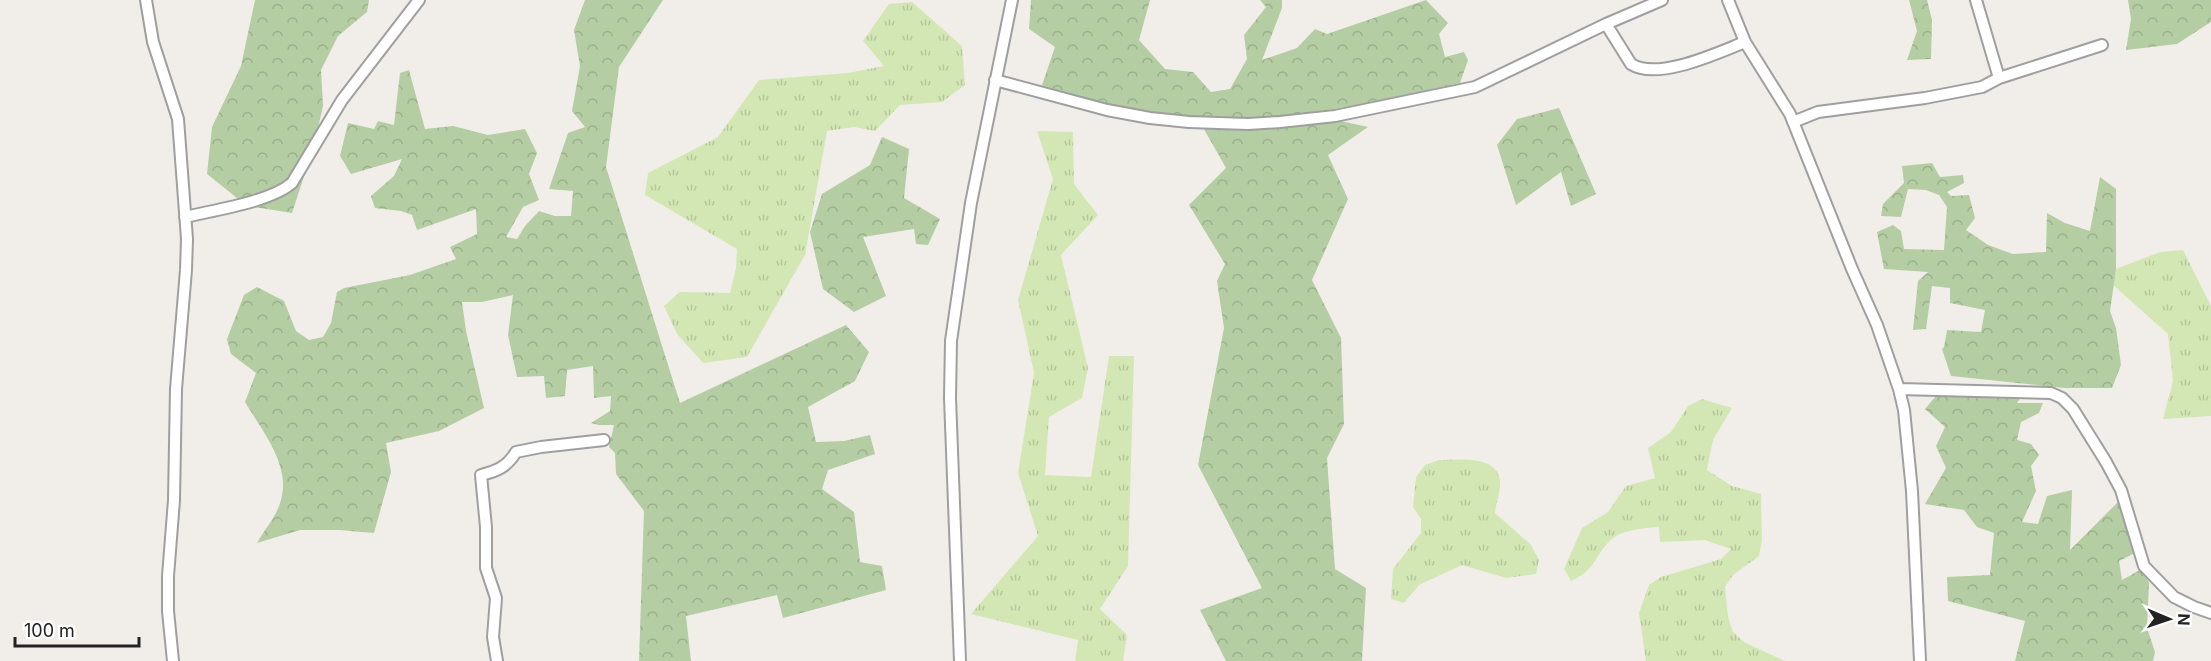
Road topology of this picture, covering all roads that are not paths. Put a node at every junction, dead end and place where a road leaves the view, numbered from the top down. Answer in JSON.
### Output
{"nodes":[{"id":1,"x":146,"y":0,"type":"edge"},
{"id":2,"x":419,"y":0,"type":"edge"},
{"id":3,"x":1012,"y":0,"type":"edge"},
{"id":4,"x":1662,"y":0,"type":"edge"},
{"id":5,"x":1728,"y":0,"type":"edge"},
{"id":6,"x":1976,"y":0,"type":"edge"},
{"id":7,"x":1606,"y":24,"type":"junction"},
{"id":8,"x":1745,"y":42,"type":"junction"},
{"id":9,"x":2102,"y":45,"type":"dead end"},
{"id":10,"x":1999,"y":78,"type":"junction"},
{"id":11,"x":995,"y":80,"type":"junction"},
{"id":12,"x":1793,"y":122,"type":"junction"},
{"id":13,"x":185,"y":217,"type":"junction"},
{"id":14,"x":1899,"y":389,"type":"junction"},
{"id":15,"x":604,"y":440,"type":"dead end"},
{"id":16,"x":2211,"y":613,"type":"edge"},
{"id":17,"x":173,"y":661,"type":"edge"},
{"id":18,"x":497,"y":661,"type":"edge"},
{"id":19,"x":960,"y":661,"type":"edge"},
{"id":20,"x":1920,"y":661,"type":"edge"}],
"edges":[{"from":1,"to":13,"type":"street"},
{"from":2,"to":13,"type":"street"},
{"from":3,"to":11,"type":"street"},
{"from":4,"to":7,"type":"street"},
{"from":5,"to":8,"type":"street"},
{"from":6,"to":10,"type":"street"},
{"from":7,"to":8,"type":"street"},
{"from":7,"to":11,"type":"street"},
{"from":8,"to":12,"type":"street"},
{"from":9,"to":10,"type":"street"},
{"from":10,"to":12,"type":"street"},
{"from":11,"to":19,"type":"street"},
{"from":12,"to":14,"type":"street"},
{"from":13,"to":17,"type":"street"},
{"from":14,"to":16,"type":"street"},
{"from":14,"to":20,"type":"street"},
{"from":15,"to":18,"type":"street"}]}
